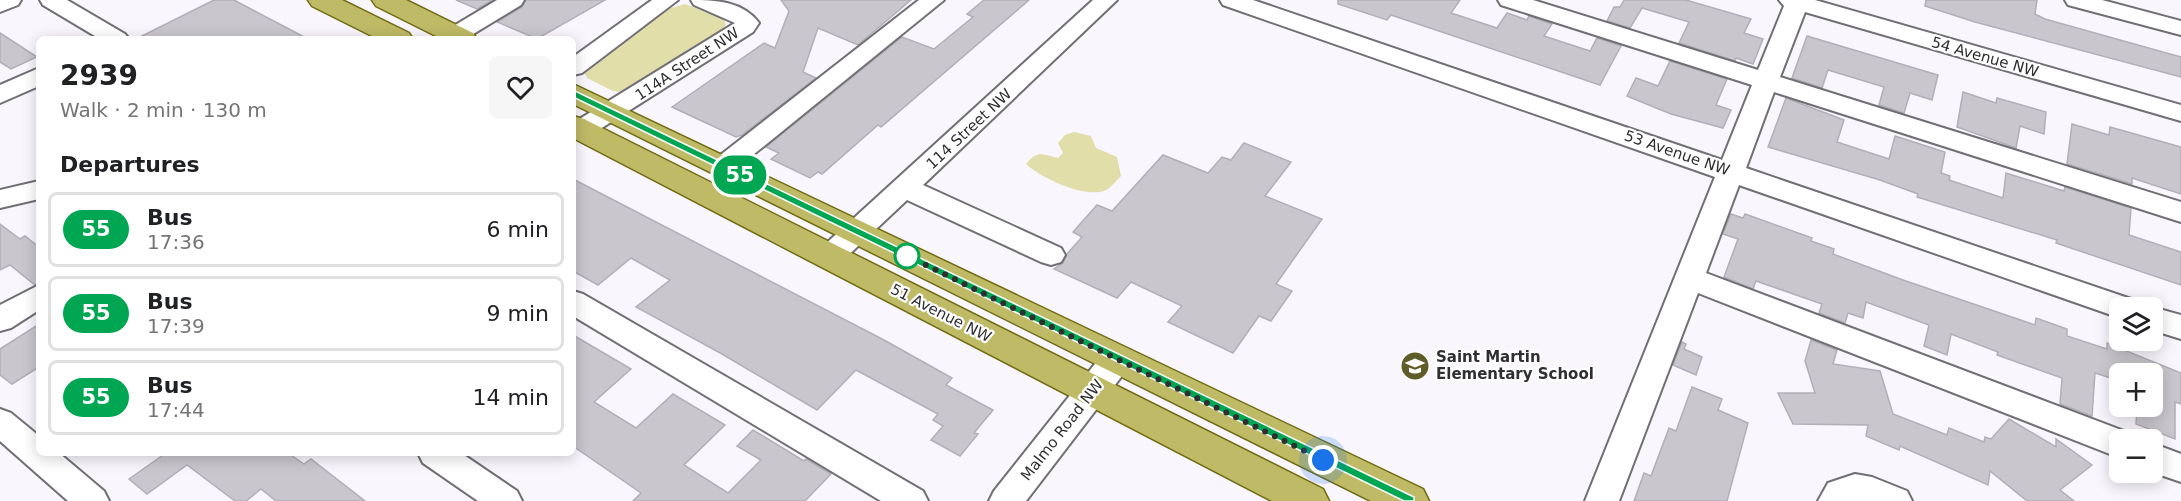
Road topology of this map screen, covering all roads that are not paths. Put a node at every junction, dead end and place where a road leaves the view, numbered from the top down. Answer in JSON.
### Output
{"nodes":[{"id":1,"x":10,"y":0,"type":"edge"},
{"id":2,"x":51,"y":0,"type":"edge"},
{"id":3,"x":385,"y":0,"type":"edge"},
{"id":4,"x":513,"y":0,"type":"edge"},
{"id":5,"x":667,"y":0,"type":"edge"},
{"id":6,"x":702,"y":0,"type":"edge"},
{"id":7,"x":933,"y":0,"type":"edge"},
{"id":8,"x":1106,"y":0,"type":"edge"},
{"id":9,"x":1231,"y":0,"type":"edge"},
{"id":10,"x":1509,"y":0,"type":"edge"},
{"id":11,"x":2076,"y":0,"type":"edge"},
{"id":12,"x":1795,"y":1,"type":"edge"},
{"id":13,"x":336,"y":3,"type":"edge"},
{"id":14,"x":0,"y":5,"type":"edge"},
{"id":15,"x":2181,"y":28,"type":"edge"},
{"id":16,"x":110,"y":36,"type":"edge"},
{"id":17,"x":394,"y":36,"type":"edge"},
{"id":18,"x":457,"y":36,"type":"edge"},
{"id":19,"x":460,"y":36,"type":"edge"},
{"id":20,"x":576,"y":66,"type":"edge"},
{"id":21,"x":36,"y":77,"type":"edge"},
{"id":22,"x":1765,"y":80,"type":"junction"},
{"id":23,"x":576,"y":94,"type":"edge"},
{"id":24,"x":0,"y":95,"type":"edge"},
{"id":25,"x":612,"y":112,"type":"junction"},
{"id":26,"x":2181,"y":113,"type":"edge"},
{"id":27,"x":577,"y":128,"type":"edge"},
{"id":28,"x":723,"y":166,"type":"junction"},
{"id":29,"x":1731,"y":172,"type":"junction"},
{"id":30,"x":904,"y":188,"type":"junction"},
{"id":31,"x":36,"y":190,"type":"edge"},
{"id":32,"x":0,"y":199,"type":"edge"},
{"id":33,"x":2181,"y":212,"type":"edge"},
{"id":34,"x":857,"y":232,"type":"junction"},
{"id":35,"x":1051,"y":255,"type":"dead end"},
{"id":36,"x":830,"y":256,"type":"junction"},
{"id":37,"x":1689,"y":278,"type":"junction"},
{"id":38,"x":36,"y":298,"type":"edge"},
{"id":39,"x":2109,"y":303,"type":"edge"},
{"id":40,"x":576,"y":304,"type":"edge"},
{"id":41,"x":0,"y":320,"type":"edge"},
{"id":42,"x":2163,"y":321,"type":"edge"},
{"id":43,"x":2181,"y":327,"type":"edge"},
{"id":44,"x":1117,"y":359,"type":"junction"},
{"id":45,"x":1094,"y":390,"type":"junction"},
{"id":46,"x":0,"y":422,"type":"edge"},
{"id":47,"x":2109,"y":440,"type":"edge"},
{"id":48,"x":36,"y":453,"type":"edge"},
{"id":49,"x":40,"y":456,"type":"edge"},
{"id":50,"x":439,"y":456,"type":"edge"},
{"id":51,"x":2163,"y":461,"type":"edge"},
{"id":52,"x":2181,"y":468,"type":"edge"},
{"id":53,"x":497,"y":499,"type":"edge"},
{"id":54,"x":92,"y":501,"type":"edge"},
{"id":55,"x":911,"y":501,"type":"edge"},
{"id":56,"x":1006,"y":501,"type":"edge"},
{"id":57,"x":1309,"y":501,"type":"edge"},
{"id":58,"x":1408,"y":501,"type":"edge"},
{"id":59,"x":1602,"y":501,"type":"edge"},
{"id":60,"x":1835,"y":501,"type":"edge"},
{"id":61,"x":1895,"y":501,"type":"edge"}],
"edges":[{"from":1,"to":14,"type":"street"},
{"from":2,"to":16,"type":"street"},
{"from":3,"to":18,"type":"main road"},
{"from":4,"to":19,"type":"street"},
{"from":5,"to":20,"type":"street"},
{"from":6,"to":25,"type":"street","name":"114A Street NW"},
{"from":7,"to":28,"type":"street"},
{"from":8,"to":30,"type":"street","name":"114 Street NW"},
{"from":9,"to":29,"type":"street","name":"53 Avenue NW"},
{"from":10,"to":22,"type":"street"},
{"from":11,"to":15,"type":"street"},
{"from":12,"to":22,"type":"street"},
{"from":12,"to":26,"type":"street","name":"54 Avenue NW"},
{"from":13,"to":17,"type":"main road"},
{"from":21,"to":24,"type":"street"},
{"from":22,"to":29,"type":"street"},
{"from":22,"to":33,"type":"street"},
{"from":23,"to":25,"type":"main road"},
{"from":25,"to":27,"type":"street","name":"114A Street NW"},
{"from":25,"to":28,"type":"main road"},
{"from":27,"to":36,"type":"main road","name":"51 Avenue NW"},
{"from":28,"to":34,"type":"main road"},
{"from":29,"to":37,"type":"street"},
{"from":29,"to":39,"type":"street","name":"53 Avenue NW"},
{"from":30,"to":34,"type":"street","name":"114 Street NW"},
{"from":30,"to":35,"type":"street"},
{"from":31,"to":32,"type":"street"},
{"from":34,"to":36,"type":"street","name":"114 Street NW"},
{"from":34,"to":44,"type":"main road"},
{"from":36,"to":45,"type":"main road","name":"51 Avenue NW"},
{"from":37,"to":47,"type":"street"},
{"from":37,"to":59,"type":"street"},
{"from":38,"to":41,"type":"street"},
{"from":40,"to":55,"type":"street"},
{"from":42,"to":43,"type":"street"},
{"from":44,"to":45,"type":"street","name":"Malmo Road NW"},
{"from":44,"to":58,"type":"main road"},
{"from":45,"to":56,"type":"street","name":"Malmo Road NW"},
{"from":45,"to":57,"type":"main road","name":"51 Avenue NW"},
{"from":46,"to":48,"type":"street"},
{"from":49,"to":54,"type":"street"},
{"from":50,"to":53,"type":"street"},
{"from":51,"to":52,"type":"street"},
{"from":60,"to":61,"type":"street"}]}
